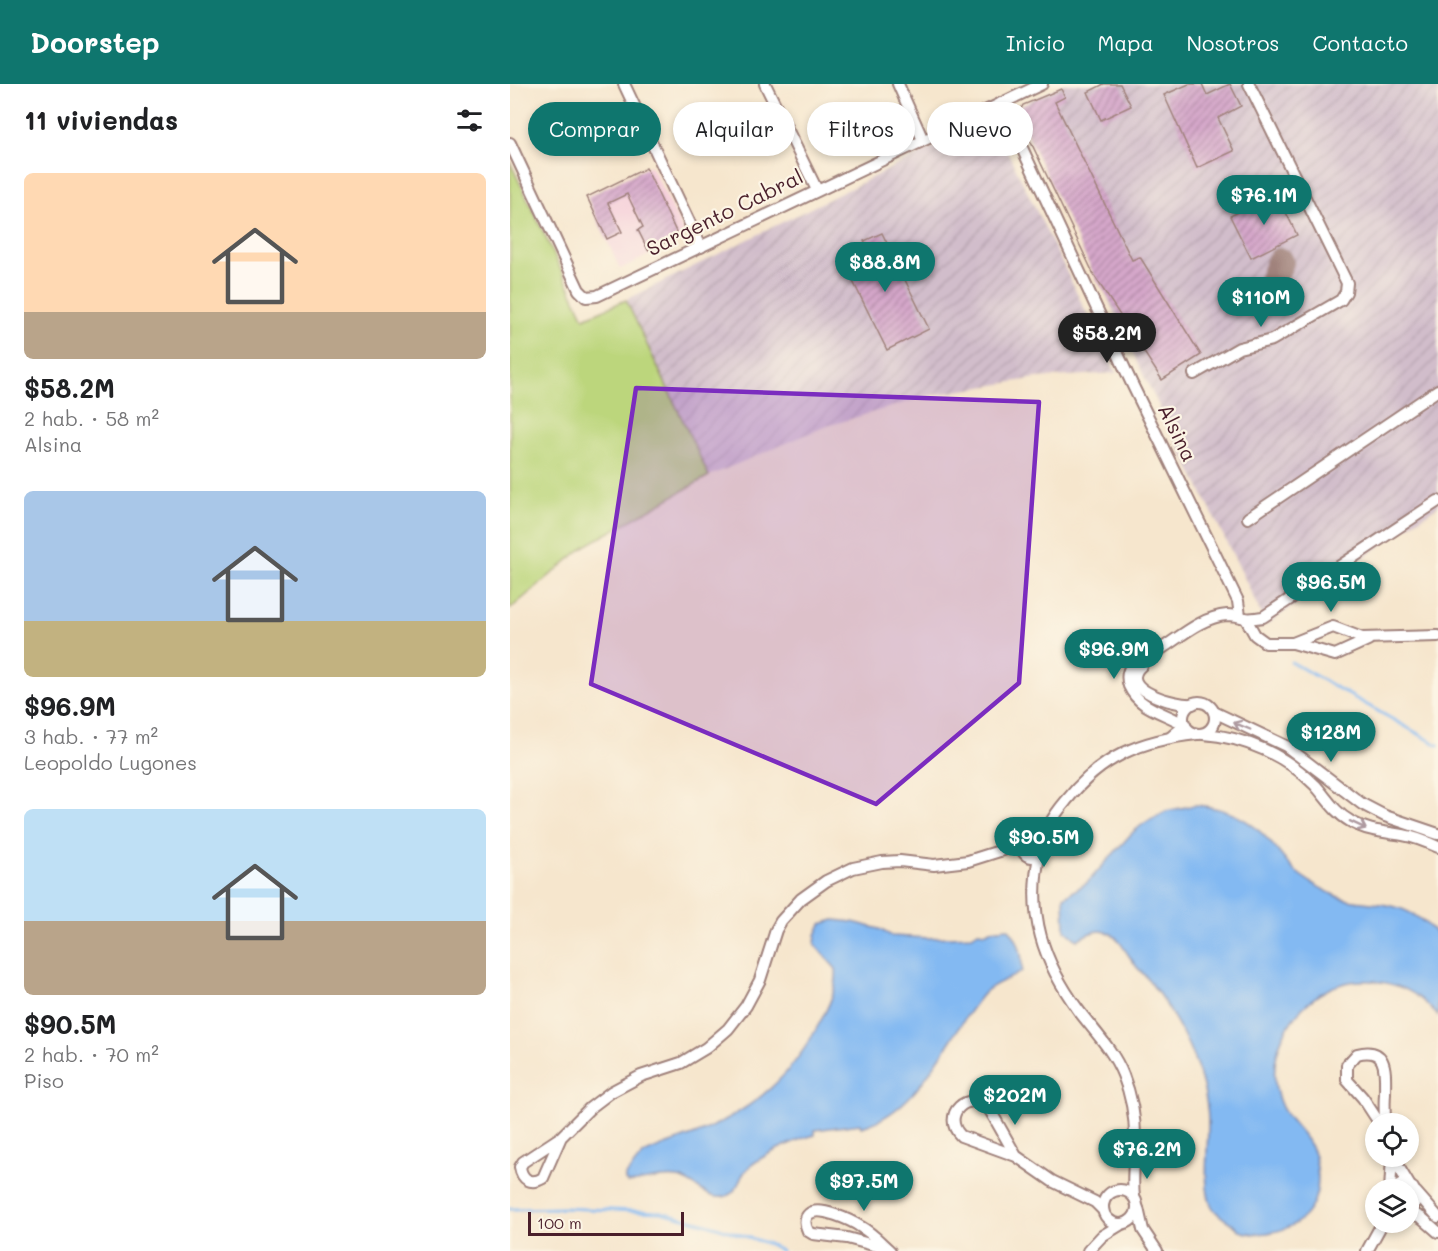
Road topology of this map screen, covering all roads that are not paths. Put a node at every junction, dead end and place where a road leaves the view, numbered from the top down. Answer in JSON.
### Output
{"nodes":[{"id":1,"x":624,"y":84,"type":"edge"},
{"id":2,"x":765,"y":84,"type":"edge"},
{"id":3,"x":898,"y":84,"type":"edge"},
{"id":4,"x":1042,"y":84,"type":"edge"},
{"id":5,"x":1249,"y":84,"type":"edge"},
{"id":6,"x":1030,"y":87,"type":"edge"},
{"id":7,"x":1004,"y":102,"type":"edge"},
{"id":8,"x":927,"y":139,"type":"edge"},
{"id":9,"x":924,"y":140,"type":"junction"},
{"id":10,"x":510,"y":143,"type":"edge"},
{"id":11,"x":1025,"y":156,"type":"edge"},
{"id":12,"x":817,"y":190,"type":"junction"},
{"id":13,"x":701,"y":247,"type":"junction"},
{"id":14,"x":1194,"y":374,"type":"dead end"},
{"id":15,"x":1438,"y":390,"type":"edge"},
{"id":16,"x":1438,"y":501,"type":"edge"},
{"id":17,"x":1248,"y":518,"type":"dead end"},
{"id":18,"x":1243,"y":617,"type":"junction"},
{"id":19,"x":1438,"y":636,"type":"edge"},
{"id":20,"x":1374,"y":639,"type":"junction"},
{"id":21,"x":1293,"y":643,"type":"junction"},
{"id":22,"x":1155,"y":653,"type":"junction"},
{"id":23,"x":1193,"y":704,"type":"junction"},
{"id":24,"x":1214,"y":712,"type":"junction"},
{"id":25,"x":1185,"y":724,"type":"junction"},
{"id":26,"x":1200,"y":734,"type":"junction"},
{"id":27,"x":1171,"y":737,"type":"junction"},
{"id":28,"x":1346,"y":794,"type":"junction"},
{"id":29,"x":1332,"y":805,"type":"junction"},
{"id":30,"x":1385,"y":816,"type":"junction"},
{"id":31,"x":1047,"y":828,"type":"junction"},
{"id":32,"x":1380,"y":832,"type":"junction"},
{"id":33,"x":1438,"y":834,"type":"edge"},
{"id":34,"x":1028,"y":838,"type":"junction"},
{"id":35,"x":1438,"y":847,"type":"edge"},
{"id":36,"x":1006,"y":849,"type":"junction"},
{"id":37,"x":1041,"y":849,"type":"junction"},
{"id":38,"x":1027,"y":856,"type":"junction"},
{"id":39,"x":1036,"y":874,"type":"junction"},
{"id":40,"x":1372,"y":1113,"type":"edge"},
{"id":41,"x":1385,"y":1113,"type":"edge"},
{"id":42,"x":561,"y":1137,"type":"dead end"},
{"id":43,"x":1016,"y":1156,"type":"junction"},
{"id":44,"x":1133,"y":1164,"type":"junction"},
{"id":45,"x":1111,"y":1193,"type":"junction"},
{"id":46,"x":1419,"y":1195,"type":"edge"},
{"id":47,"x":1088,"y":1198,"type":"junction"},
{"id":48,"x":1135,"y":1201,"type":"junction"},
{"id":49,"x":1104,"y":1213,"type":"junction"},
{"id":50,"x":1419,"y":1216,"type":"edge"},
{"id":51,"x":1438,"y":1217,"type":"edge"},
{"id":52,"x":1124,"y":1223,"type":"junction"},
{"id":53,"x":1143,"y":1230,"type":"junction"},
{"id":54,"x":1438,"y":1232,"type":"edge"},
{"id":55,"x":1377,"y":1233,"type":"edge"},
{"id":56,"x":1102,"y":1236,"type":"junction"},
{"id":57,"x":889,"y":1250,"type":"edge"},
{"id":58,"x":1088,"y":1251,"type":"edge"},
{"id":59,"x":1157,"y":1251,"type":"edge"},
{"id":60,"x":1367,"y":1251,"type":"edge"}],
"edges":[{"from":1,"to":13,"type":"street"},
{"from":2,"to":12,"type":"street"},
{"from":3,"to":9,"type":"street"},
{"from":4,"to":6,"type":"street","name":"Sargento Cabral"},
{"from":5,"to":14,"type":"street"},
{"from":6,"to":7,"type":"street","name":"Sargento Cabral"},
{"from":8,"to":9,"type":"street","name":"Sargento Cabral"},
{"from":9,"to":12,"type":"street","name":"Sargento Cabral"},
{"from":10,"to":13,"type":"street","name":"Sargento Cabral"},
{"from":11,"to":18,"type":"street","name":"Alsina"},
{"from":12,"to":13,"type":"street","name":"Sargento Cabral"},
{"from":15,"to":17,"type":"street"},
{"from":16,"to":18,"type":"street"},
{"from":18,"to":21,"type":"street"},
{"from":18,"to":22,"type":"street"},
{"from":19,"to":20,"type":"street"},
{"from":20,"to":21,"type":"street"},
{"from":20,"to":21,"type":"street"},
{"from":22,"to":23,"type":"street"},
{"from":22,"to":25,"type":"street"},
{"from":23,"to":24,"type":"street"},
{"from":23,"to":25,"type":"street"},
{"from":24,"to":26,"type":"street"},
{"from":28,"to":24,"type":"street","one_way":true},
{"from":25,"to":26,"type":"street"},
{"from":25,"to":27,"type":"street"},
{"from":26,"to":27,"type":"street"},
{"from":26,"to":29,"type":"street"},
{"from":27,"to":31,"type":"street"},
{"from":28,"to":29,"type":"street"},
{"from":28,"to":30,"type":"street"},
{"from":29,"to":32,"type":"street","one_way":true},
{"from":30,"to":32,"type":"street"},
{"from":30,"to":33,"type":"street"},
{"from":31,"to":34,"type":"street"},
{"from":31,"to":37,"type":"street"},
{"from":32,"to":35,"type":"street"},
{"from":34,"to":36,"type":"street"},
{"from":34,"to":37,"type":"street"},
{"from":34,"to":38,"type":"street"},
{"from":36,"to":38,"type":"street"},
{"from":36,"to":42,"type":"street"},
{"from":37,"to":38,"type":"street"},
{"from":37,"to":39,"type":"street"},
{"from":38,"to":39,"type":"street"},
{"from":39,"to":44,"type":"street"},
{"from":40,"to":41,"type":"street"},
{"from":43,"to":43,"type":"street"},
{"from":43,"to":47,"type":"street"},
{"from":44,"to":45,"type":"street"},
{"from":44,"to":48,"type":"street"},
{"from":45,"to":47,"type":"street"},
{"from":45,"to":48,"type":"street"},
{"from":45,"to":49,"type":"street"},
{"from":46,"to":51,"type":"street"},
{"from":47,"to":49,"type":"street"},
{"from":48,"to":52,"type":"street"},
{"from":48,"to":53,"type":"street"},
{"from":49,"to":52,"type":"street"},
{"from":49,"to":56,"type":"street"},
{"from":50,"to":54,"type":"street"},
{"from":52,"to":53,"type":"street"},
{"from":52,"to":56,"type":"street"},
{"from":53,"to":59,"type":"street"},
{"from":55,"to":60,"type":"street"},
{"from":56,"to":58,"type":"street"},
{"from":57,"to":57,"type":"street"}]}
